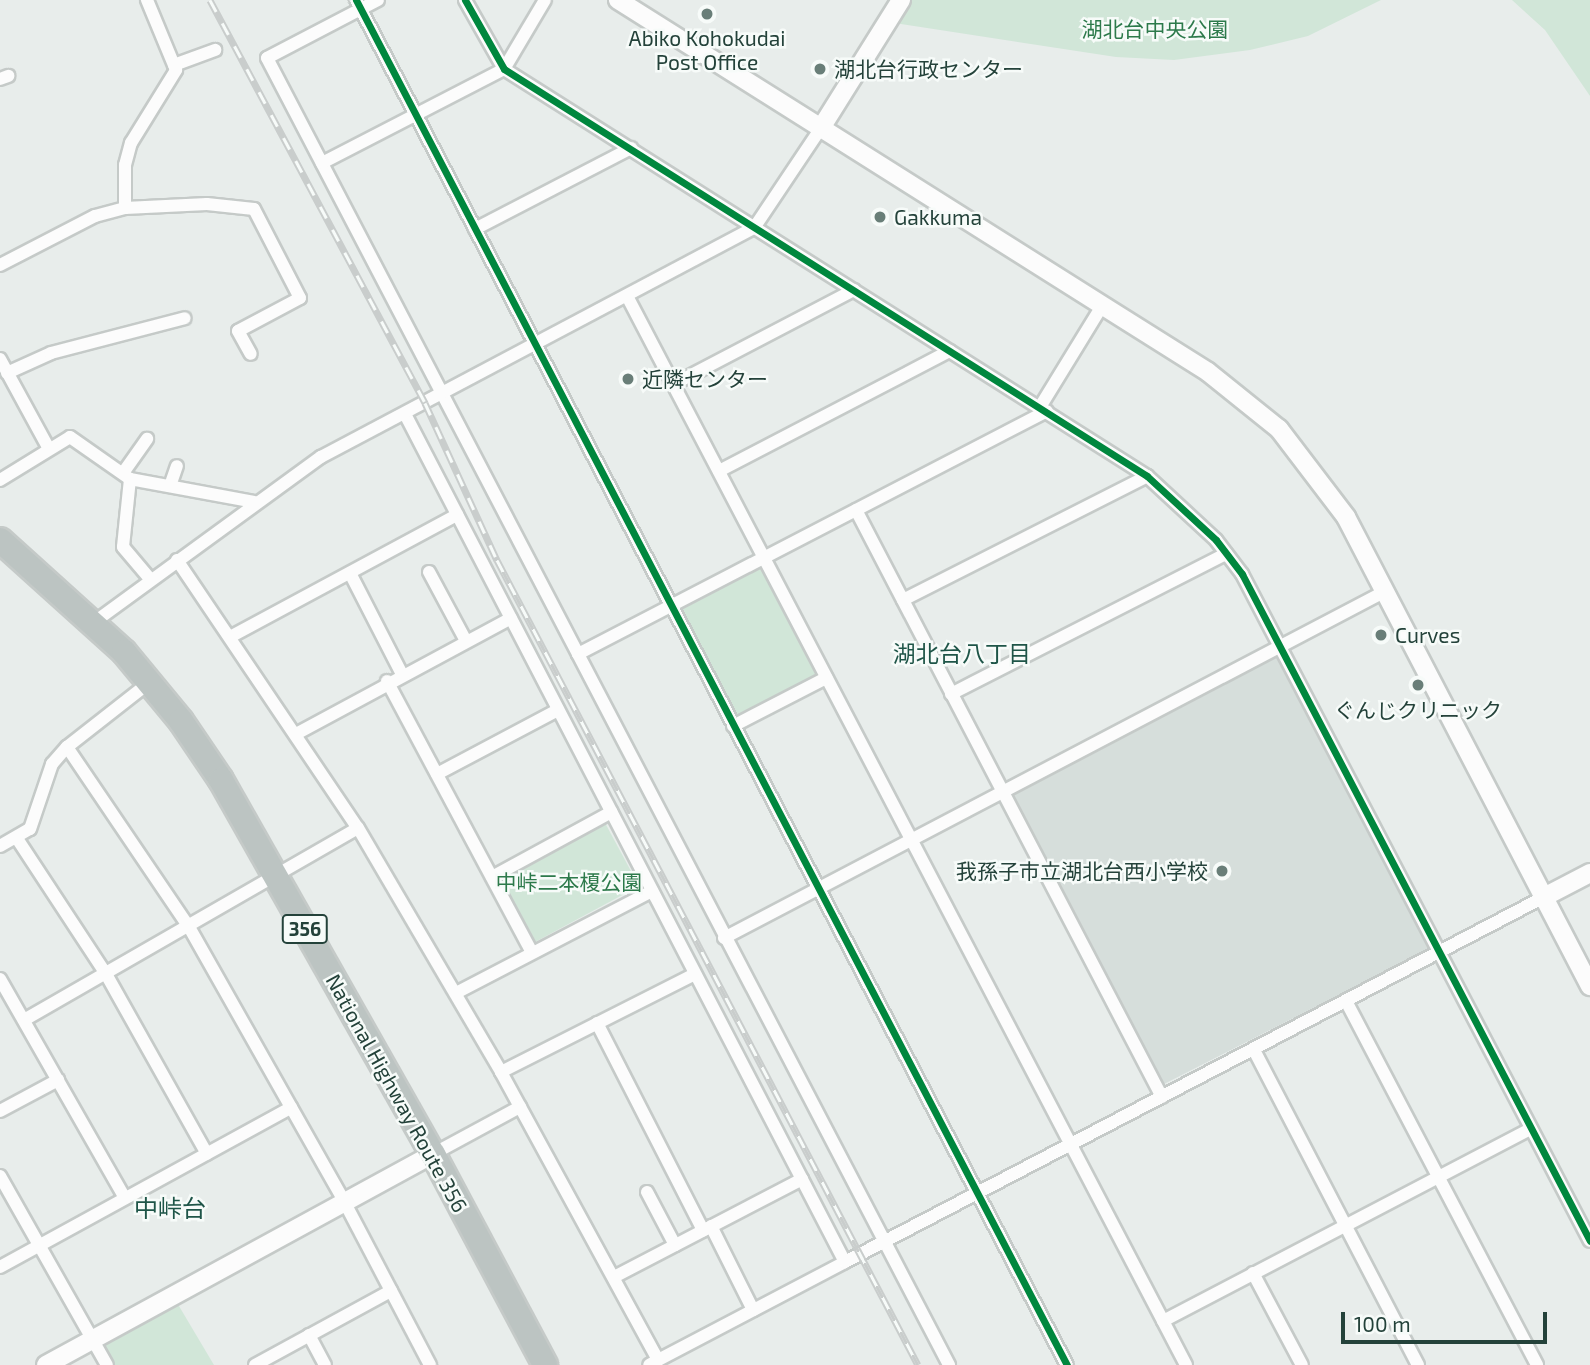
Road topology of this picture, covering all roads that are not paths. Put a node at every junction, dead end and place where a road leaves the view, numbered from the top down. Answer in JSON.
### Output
{"nodes":[{"id":1,"x":148,"y":0,"type":"edge"},
{"id":2,"x":378,"y":0,"type":"edge"},
{"id":3,"x":465,"y":0,"type":"edge"},
{"id":4,"x":545,"y":0,"type":"edge"},
{"id":5,"x":618,"y":0,"type":"edge"},
{"id":6,"x":901,"y":0,"type":"edge"},
{"id":7,"x":358,"y":4,"type":"edge"},
{"id":8,"x":215,"y":50,"type":"dead end"},
{"id":9,"x":174,"y":65,"type":"junction"},
{"id":10,"x":504,"y":69,"type":"junction"},
{"id":11,"x":414,"y":113,"type":"junction"},
{"id":12,"x":821,"y":128,"type":"junction"},
{"id":13,"x":631,"y":148,"type":"junction"},
{"id":14,"x":322,"y":163,"type":"junction"},
{"id":15,"x":125,"y":208,"type":"junction"},
{"id":16,"x":754,"y":228,"type":"junction"},
{"id":17,"x":475,"y":229,"type":"junction"},
{"id":18,"x":0,"y":265,"type":"edge"},
{"id":19,"x":854,"y":290,"type":"junction"},
{"id":20,"x":628,"y":296,"type":"junction"},
{"id":21,"x":1102,"y":306,"type":"junction"},
{"id":22,"x":186,"y":318,"type":"dead end"},
{"id":23,"x":534,"y":344,"type":"junction"},
{"id":24,"x":950,"y":351,"type":"junction"},
{"id":25,"x":251,"y":354,"type":"dead end"},
{"id":26,"x":0,"y":359,"type":"edge"},
{"id":27,"x":7,"y":373,"type":"junction"},
{"id":28,"x":674,"y":384,"type":"junction"},
{"id":29,"x":443,"y":393,"type":"junction"},
{"id":30,"x":1043,"y":409,"type":"junction"},
{"id":31,"x":405,"y":414,"type":"junction"},
{"id":32,"x":148,"y":439,"type":"dead end"},
{"id":33,"x":49,"y":449,"type":"junction"},
{"id":34,"x":177,"y":466,"type":"dead end"},
{"id":35,"x":719,"y":471,"type":"junction"},
{"id":36,"x":127,"y":476,"type":"junction"},
{"id":37,"x":1147,"y":476,"type":"junction"},
{"id":38,"x":0,"y":480,"type":"edge"},
{"id":39,"x":170,"y":486,"type":"junction"},
{"id":40,"x":254,"y":502,"type":"junction"},
{"id":41,"x":856,"y":510,"type":"junction"},
{"id":42,"x":457,"y":515,"type":"junction"},
{"id":43,"x":0,"y":540,"type":"edge"},
{"id":44,"x":1226,"y":554,"type":"junction"},
{"id":45,"x":764,"y":558,"type":"junction"},
{"id":46,"x":177,"y":560,"type":"junction"},
{"id":47,"x":429,"y":572,"type":"dead end"},
{"id":48,"x":350,"y":573,"type":"junction"},
{"id":49,"x":151,"y":580,"type":"junction"},
{"id":50,"x":1384,"y":592,"type":"junction"},
{"id":51,"x":902,"y":600,"type":"junction"},
{"id":52,"x":671,"y":606,"type":"junction"},
{"id":53,"x":510,"y":618,"type":"junction"},
{"id":54,"x":93,"y":623,"type":"junction"},
{"id":55,"x":230,"y":637,"type":"junction"},
{"id":56,"x":466,"y":641,"type":"junction"},
{"id":57,"x":1280,"y":647,"type":"junction"},
{"id":58,"x":578,"y":654,"type":"junction"},
{"id":59,"x":402,"y":674,"type":"junction"},
{"id":60,"x":826,"y":677,"type":"junction"},
{"id":61,"x":387,"y":681,"type":"junction"},
{"id":62,"x":150,"y":682,"type":"junction"},
{"id":63,"x":951,"y":694,"type":"junction"},
{"id":64,"x":558,"y":710,"type":"junction"},
{"id":65,"x":733,"y":726,"type":"junction"},
{"id":66,"x":296,"y":734,"type":"junction"},
{"id":67,"x":67,"y":747,"type":"junction"},
{"id":68,"x":437,"y":774,"type":"junction"},
{"id":69,"x":1002,"y":792,"type":"junction"},
{"id":70,"x":611,"y":812,"type":"junction"},
{"id":71,"x":358,"y":828,"type":"junction"},
{"id":72,"x":18,"y":840,"type":"junction"},
{"id":73,"x":911,"y":840,"type":"junction"},
{"id":74,"x":0,"y":846,"type":"edge"},
{"id":75,"x":1590,"y":873,"type":"edge"},
{"id":76,"x":275,"y":877,"type":"junction"},
{"id":77,"x":492,"y":877,"type":"junction"},
{"id":78,"x":818,"y":888,"type":"junction"},
{"id":79,"x":652,"y":891,"type":"junction"},
{"id":80,"x":1544,"y":897,"type":"junction"},
{"id":81,"x":189,"y":928,"type":"junction"},
{"id":82,"x":724,"y":937,"type":"junction"},
{"id":83,"x":532,"y":952,"type":"junction"},
{"id":84,"x":1440,"y":953,"type":"junction"},
{"id":85,"x":106,"y":974,"type":"junction"},
{"id":86,"x":695,"y":974,"type":"junction"},
{"id":87,"x":0,"y":979,"type":"edge"},
{"id":88,"x":1590,"y":986,"type":"edge"},
{"id":89,"x":456,"y":993,"type":"junction"},
{"id":90,"x":1346,"y":1001,"type":"junction"},
{"id":91,"x":24,"y":1020,"type":"junction"},
{"id":92,"x":597,"y":1023,"type":"junction"},
{"id":93,"x":1254,"y":1050,"type":"junction"},
{"id":94,"x":501,"y":1072,"type":"junction"},
{"id":95,"x":58,"y":1080,"type":"junction"},
{"id":96,"x":1162,"y":1097,"type":"junction"},
{"id":97,"x":520,"y":1107,"type":"junction"},
{"id":98,"x":291,"y":1108,"type":"junction"},
{"id":99,"x":0,"y":1111,"type":"edge"},
{"id":100,"x":1531,"y":1129,"type":"junction"},
{"id":101,"x":1070,"y":1144,"type":"junction"},
{"id":102,"x":207,"y":1154,"type":"junction"},
{"id":103,"x":433,"y":1154,"type":"junction"},
{"id":104,"x":0,"y":1176,"type":"edge"},
{"id":105,"x":1438,"y":1177,"type":"junction"},
{"id":106,"x":802,"y":1179,"type":"junction"},
{"id":107,"x":647,"y":1192,"type":"dead end"},
{"id":108,"x":977,"y":1194,"type":"junction"},
{"id":109,"x":125,"y":1198,"type":"junction"},
{"id":110,"x":345,"y":1203,"type":"junction"},
{"id":111,"x":1344,"y":1225,"type":"junction"},
{"id":112,"x":707,"y":1228,"type":"junction"},
{"id":113,"x":1588,"y":1232,"type":"edge"},
{"id":114,"x":884,"y":1242,"type":"junction"},
{"id":115,"x":675,"y":1245,"type":"junction"},
{"id":116,"x":39,"y":1246,"type":"junction"},
{"id":117,"x":845,"y":1262,"type":"junction"},
{"id":118,"x":0,"y":1267,"type":"edge"},
{"id":119,"x":1253,"y":1273,"type":"junction"},
{"id":120,"x":614,"y":1277,"type":"junction"},
{"id":121,"x":391,"y":1291,"type":"junction"},
{"id":122,"x":753,"y":1310,"type":"junction"},
{"id":123,"x":1163,"y":1321,"type":"junction"},
{"id":124,"x":310,"y":1335,"type":"junction"},
{"id":125,"x":92,"y":1340,"type":"junction"},
{"id":126,"x":654,"y":1363,"type":"edge"},
{"id":127,"x":46,"y":1365,"type":"edge"},
{"id":128,"x":107,"y":1365,"type":"edge"},
{"id":129,"x":255,"y":1365,"type":"edge"},
{"id":130,"x":325,"y":1365,"type":"edge"},
{"id":131,"x":430,"y":1365,"type":"edge"},
{"id":132,"x":545,"y":1365,"type":"edge"},
{"id":133,"x":950,"y":1365,"type":"edge"},
{"id":134,"x":1067,"y":1365,"type":"edge"},
{"id":135,"x":1186,"y":1365,"type":"edge"},
{"id":136,"x":1302,"y":1365,"type":"edge"},
{"id":137,"x":1418,"y":1365,"type":"edge"},
{"id":138,"x":1537,"y":1365,"type":"edge"}],
"edges":[{"from":1,"to":9,"type":"street"},
{"from":2,"to":7,"type":"street"},
{"from":3,"to":10,"type":"street"},
{"from":4,"to":10,"type":"street"},
{"from":5,"to":12,"type":"street"},
{"from":6,"to":12,"type":"street"},
{"from":7,"to":11,"type":"street"},
{"from":7,"to":14,"type":"street"},
{"from":8,"to":9,"type":"street"},
{"from":9,"to":15,"type":"street"},
{"from":10,"to":11,"type":"street"},
{"from":10,"to":13,"type":"street"},
{"from":11,"to":14,"type":"street"},
{"from":11,"to":17,"type":"street"},
{"from":12,"to":16,"type":"street"},
{"from":12,"to":21,"type":"street"},
{"from":13,"to":16,"type":"street"},
{"from":13,"to":17,"type":"street"},
{"from":14,"to":29,"type":"street"},
{"from":15,"to":18,"type":"street"},
{"from":15,"to":25,"type":"street"},
{"from":16,"to":19,"type":"street"},
{"from":16,"to":20,"type":"street"},
{"from":17,"to":23,"type":"street"},
{"from":19,"to":24,"type":"street"},
{"from":19,"to":28,"type":"street"},
{"from":20,"to":23,"type":"street"},
{"from":20,"to":28,"type":"street"},
{"from":21,"to":30,"type":"street"},
{"from":21,"to":50,"type":"street"},
{"from":22,"to":27,"type":"street"},
{"from":23,"to":29,"type":"street"},
{"from":23,"to":52,"type":"street"},
{"from":24,"to":30,"type":"street"},
{"from":24,"to":35,"type":"street"},
{"from":26,"to":27,"type":"street"},
{"from":27,"to":33,"type":"street"},
{"from":28,"to":35,"type":"street"},
{"from":29,"to":31,"type":"street"},
{"from":29,"to":58,"type":"street"},
{"from":30,"to":37,"type":"street"},
{"from":30,"to":41,"type":"street"},
{"from":31,"to":40,"type":"street"},
{"from":31,"to":42,"type":"street"},
{"from":32,"to":36,"type":"street"},
{"from":33,"to":36,"type":"street"},
{"from":33,"to":38,"type":"street"},
{"from":34,"to":39,"type":"street"},
{"from":35,"to":45,"type":"street"},
{"from":36,"to":39,"type":"street"},
{"from":36,"to":49,"type":"street"},
{"from":37,"to":44,"type":"street"},
{"from":37,"to":51,"type":"street"},
{"from":39,"to":40,"type":"street"},
{"from":40,"to":46,"type":"street"},
{"from":41,"to":45,"type":"street"},
{"from":41,"to":51,"type":"street"},
{"from":42,"to":48,"type":"street"},
{"from":42,"to":53,"type":"street"},
{"from":43,"to":54,"type":"highway","name":"National Highway Route 356","number":"356"},
{"from":44,"to":57,"type":"street"},
{"from":44,"to":63,"type":"street"},
{"from":45,"to":52,"type":"street"},
{"from":45,"to":60,"type":"street"},
{"from":46,"to":49,"type":"street"},
{"from":46,"to":55,"type":"street"},
{"from":47,"to":56,"type":"street"},
{"from":48,"to":55,"type":"street"},
{"from":48,"to":59,"type":"street"},
{"from":49,"to":54,"type":"street"},
{"from":50,"to":57,"type":"street"},
{"from":50,"to":80,"type":"street"},
{"from":51,"to":63,"type":"street"},
{"from":52,"to":58,"type":"street"},
{"from":52,"to":65,"type":"street"},
{"from":53,"to":56,"type":"street"},
{"from":53,"to":64,"type":"street"},
{"from":54,"to":62,"type":"highway","name":"National Highway Route 356","number":"356"},
{"from":55,"to":66,"type":"street"},
{"from":56,"to":59,"type":"street"},
{"from":57,"to":69,"type":"street"},
{"from":57,"to":84,"type":"street"},
{"from":58,"to":82,"type":"street"},
{"from":59,"to":61,"type":"street"},
{"from":60,"to":65,"type":"street"},
{"from":60,"to":73,"type":"street"},
{"from":61,"to":66,"type":"street"},
{"from":61,"to":68,"type":"street"},
{"from":62,"to":67,"type":"street"},
{"from":62,"to":76,"type":"highway","name":"National Highway Route 356","number":"356"},
{"from":63,"to":69,"type":"street"},
{"from":64,"to":68,"type":"street"},
{"from":64,"to":70,"type":"street"},
{"from":65,"to":78,"type":"street"},
{"from":66,"to":71,"type":"street"},
{"from":67,"to":72,"type":"street"},
{"from":67,"to":81,"type":"street"},
{"from":68,"to":77,"type":"street"},
{"from":69,"to":73,"type":"street"},
{"from":69,"to":96,"type":"street"},
{"from":70,"to":77,"type":"street"},
{"from":70,"to":79,"type":"street"},
{"from":71,"to":76,"type":"street"},
{"from":71,"to":89,"type":"street"},
{"from":72,"to":74,"type":"street"},
{"from":72,"to":85,"type":"street"},
{"from":73,"to":78,"type":"street"},
{"from":73,"to":101,"type":"street"},
{"from":75,"to":80,"type":"street"},
{"from":76,"to":81,"type":"street"},
{"from":76,"to":103,"type":"highway","name":"National Highway Route 356","number":"356"},
{"from":77,"to":83,"type":"street"},
{"from":78,"to":82,"type":"street"},
{"from":78,"to":108,"type":"street"},
{"from":79,"to":83,"type":"street"},
{"from":79,"to":86,"type":"street"},
{"from":80,"to":84,"type":"street"},
{"from":80,"to":88,"type":"street"},
{"from":81,"to":85,"type":"street"},
{"from":81,"to":98,"type":"street"},
{"from":82,"to":114,"type":"street"},
{"from":83,"to":89,"type":"street"},
{"from":84,"to":90,"type":"street"},
{"from":84,"to":100,"type":"street"},
{"from":85,"to":91,"type":"street"},
{"from":85,"to":102,"type":"street"},
{"from":86,"to":92,"type":"street"},
{"from":86,"to":106,"type":"street"},
{"from":87,"to":91,"type":"street"},
{"from":89,"to":94,"type":"street"},
{"from":90,"to":93,"type":"street"},
{"from":90,"to":105,"type":"street"},
{"from":91,"to":95,"type":"street"},
{"from":92,"to":94,"type":"street"},
{"from":92,"to":112,"type":"street"},
{"from":93,"to":96,"type":"street"},
{"from":93,"to":111,"type":"street"},
{"from":94,"to":97,"type":"street"},
{"from":95,"to":99,"type":"street"},
{"from":95,"to":109,"type":"street"},
{"from":96,"to":101,"type":"street"},
{"from":97,"to":103,"type":"street"},
{"from":97,"to":120,"type":"street"},
{"from":98,"to":102,"type":"street"},
{"from":98,"to":110,"type":"street"},
{"from":100,"to":105,"type":"street"},
{"from":100,"to":113,"type":"street"},
{"from":101,"to":108,"type":"street"},
{"from":101,"to":123,"type":"street"},
{"from":102,"to":109,"type":"street"},
{"from":103,"to":110,"type":"street"},
{"from":103,"to":132,"type":"highway","name":"National Highway Route 356","number":"356"},
{"from":104,"to":116,"type":"street"},
{"from":105,"to":111,"type":"street"},
{"from":105,"to":138,"type":"street"},
{"from":106,"to":112,"type":"street"},
{"from":106,"to":117,"type":"street"},
{"from":107,"to":115,"type":"street"},
{"from":108,"to":114,"type":"street"},
{"from":108,"to":134,"type":"street"},
{"from":109,"to":116,"type":"street"},
{"from":110,"to":121,"type":"street"},
{"from":110,"to":125,"type":"street"},
{"from":111,"to":119,"type":"street"},
{"from":111,"to":137,"type":"street"},
{"from":112,"to":115,"type":"street"},
{"from":112,"to":122,"type":"street"},
{"from":114,"to":117,"type":"street"},
{"from":114,"to":133,"type":"street"},
{"from":115,"to":120,"type":"street"},
{"from":116,"to":118,"type":"street"},
{"from":116,"to":125,"type":"street"},
{"from":117,"to":122,"type":"street"},
{"from":119,"to":123,"type":"street"},
{"from":119,"to":136,"type":"street"},
{"from":120,"to":126,"type":"street"},
{"from":121,"to":124,"type":"street"},
{"from":121,"to":131,"type":"street"},
{"from":122,"to":126,"type":"street"},
{"from":123,"to":135,"type":"street"},
{"from":124,"to":129,"type":"street"},
{"from":124,"to":130,"type":"street"},
{"from":125,"to":127,"type":"street"},
{"from":125,"to":128,"type":"street"}]}
